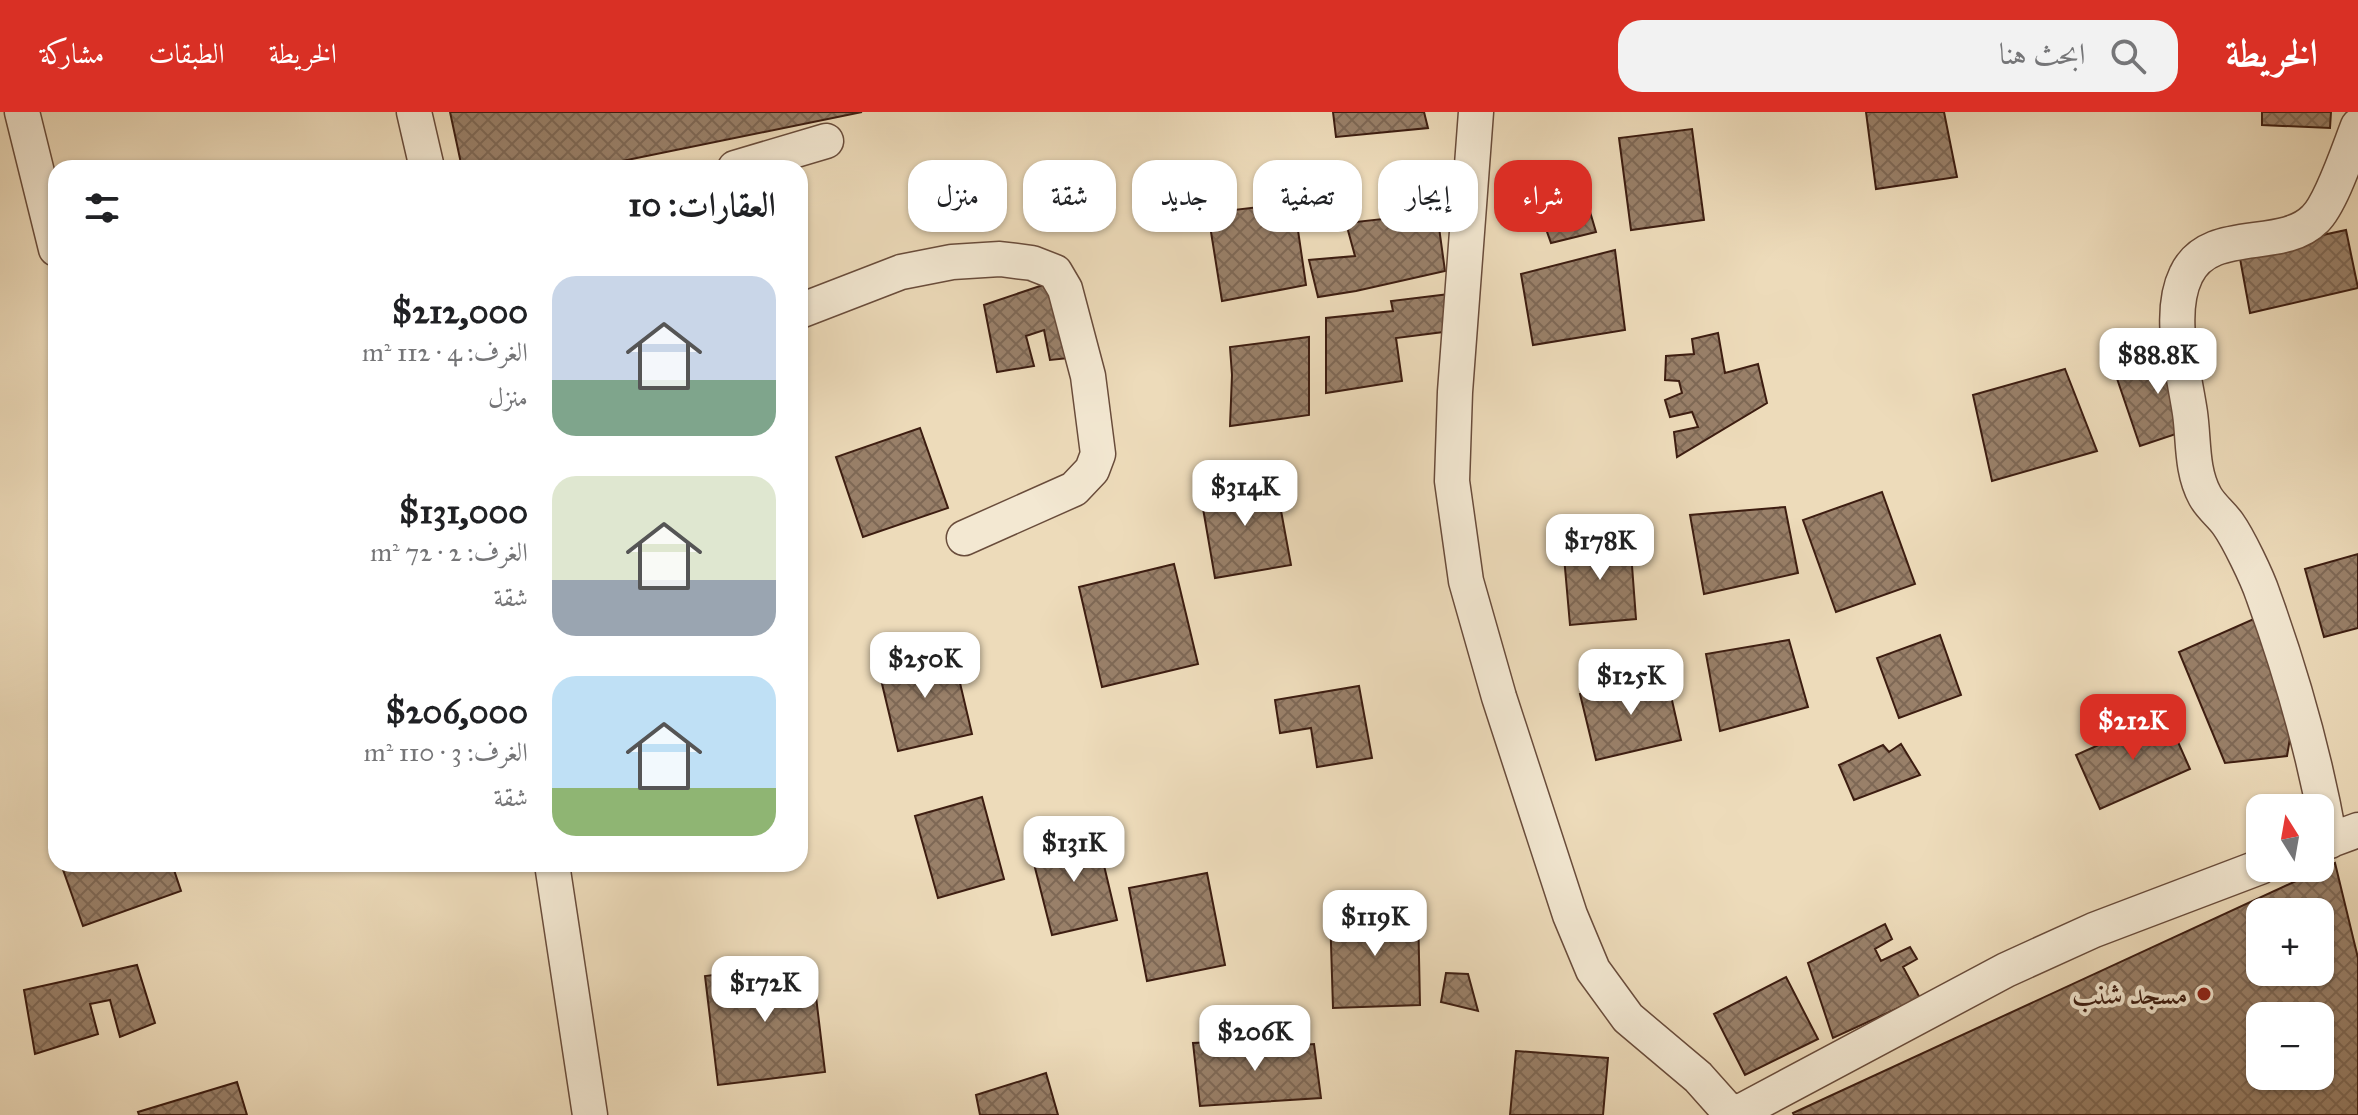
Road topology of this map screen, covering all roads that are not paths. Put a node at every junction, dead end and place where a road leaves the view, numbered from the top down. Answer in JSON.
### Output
{"nodes":[{"id":1,"x":22,"y":112,"type":"edge"},
{"id":2,"x":414,"y":112,"type":"edge"},
{"id":3,"x":1476,"y":112,"type":"edge"},
{"id":4,"x":2358,"y":126,"type":"edge"},
{"id":5,"x":826,"y":141,"type":"dead end"},
{"id":6,"x":425,"y":160,"type":"edge"},
{"id":7,"x":762,"y":160,"type":"edge"},
{"id":8,"x":48,"y":217,"type":"edge"},
{"id":9,"x":808,"y":308,"type":"edge"},
{"id":10,"x":964,"y":538,"type":"dead end"},
{"id":11,"x":2336,"y":838,"type":"edge"},
{"id":12,"x":553,"y":872,"type":"edge"},
{"id":13,"x":2246,"y":872,"type":"edge"},
{"id":14,"x":590,"y":1115,"type":"edge"},
{"id":15,"x":1733,"y":1115,"type":"edge"}],
"edges":[{"from":1,"to":8,"type":"street"},
{"from":2,"to":6,"type":"street"},
{"from":3,"to":15,"type":"street"},
{"from":4,"to":11,"type":"street"},
{"from":5,"to":7,"type":"street"},
{"from":9,"to":10,"type":"street"},
{"from":12,"to":14,"type":"street"},
{"from":13,"to":15,"type":"street"}]}
